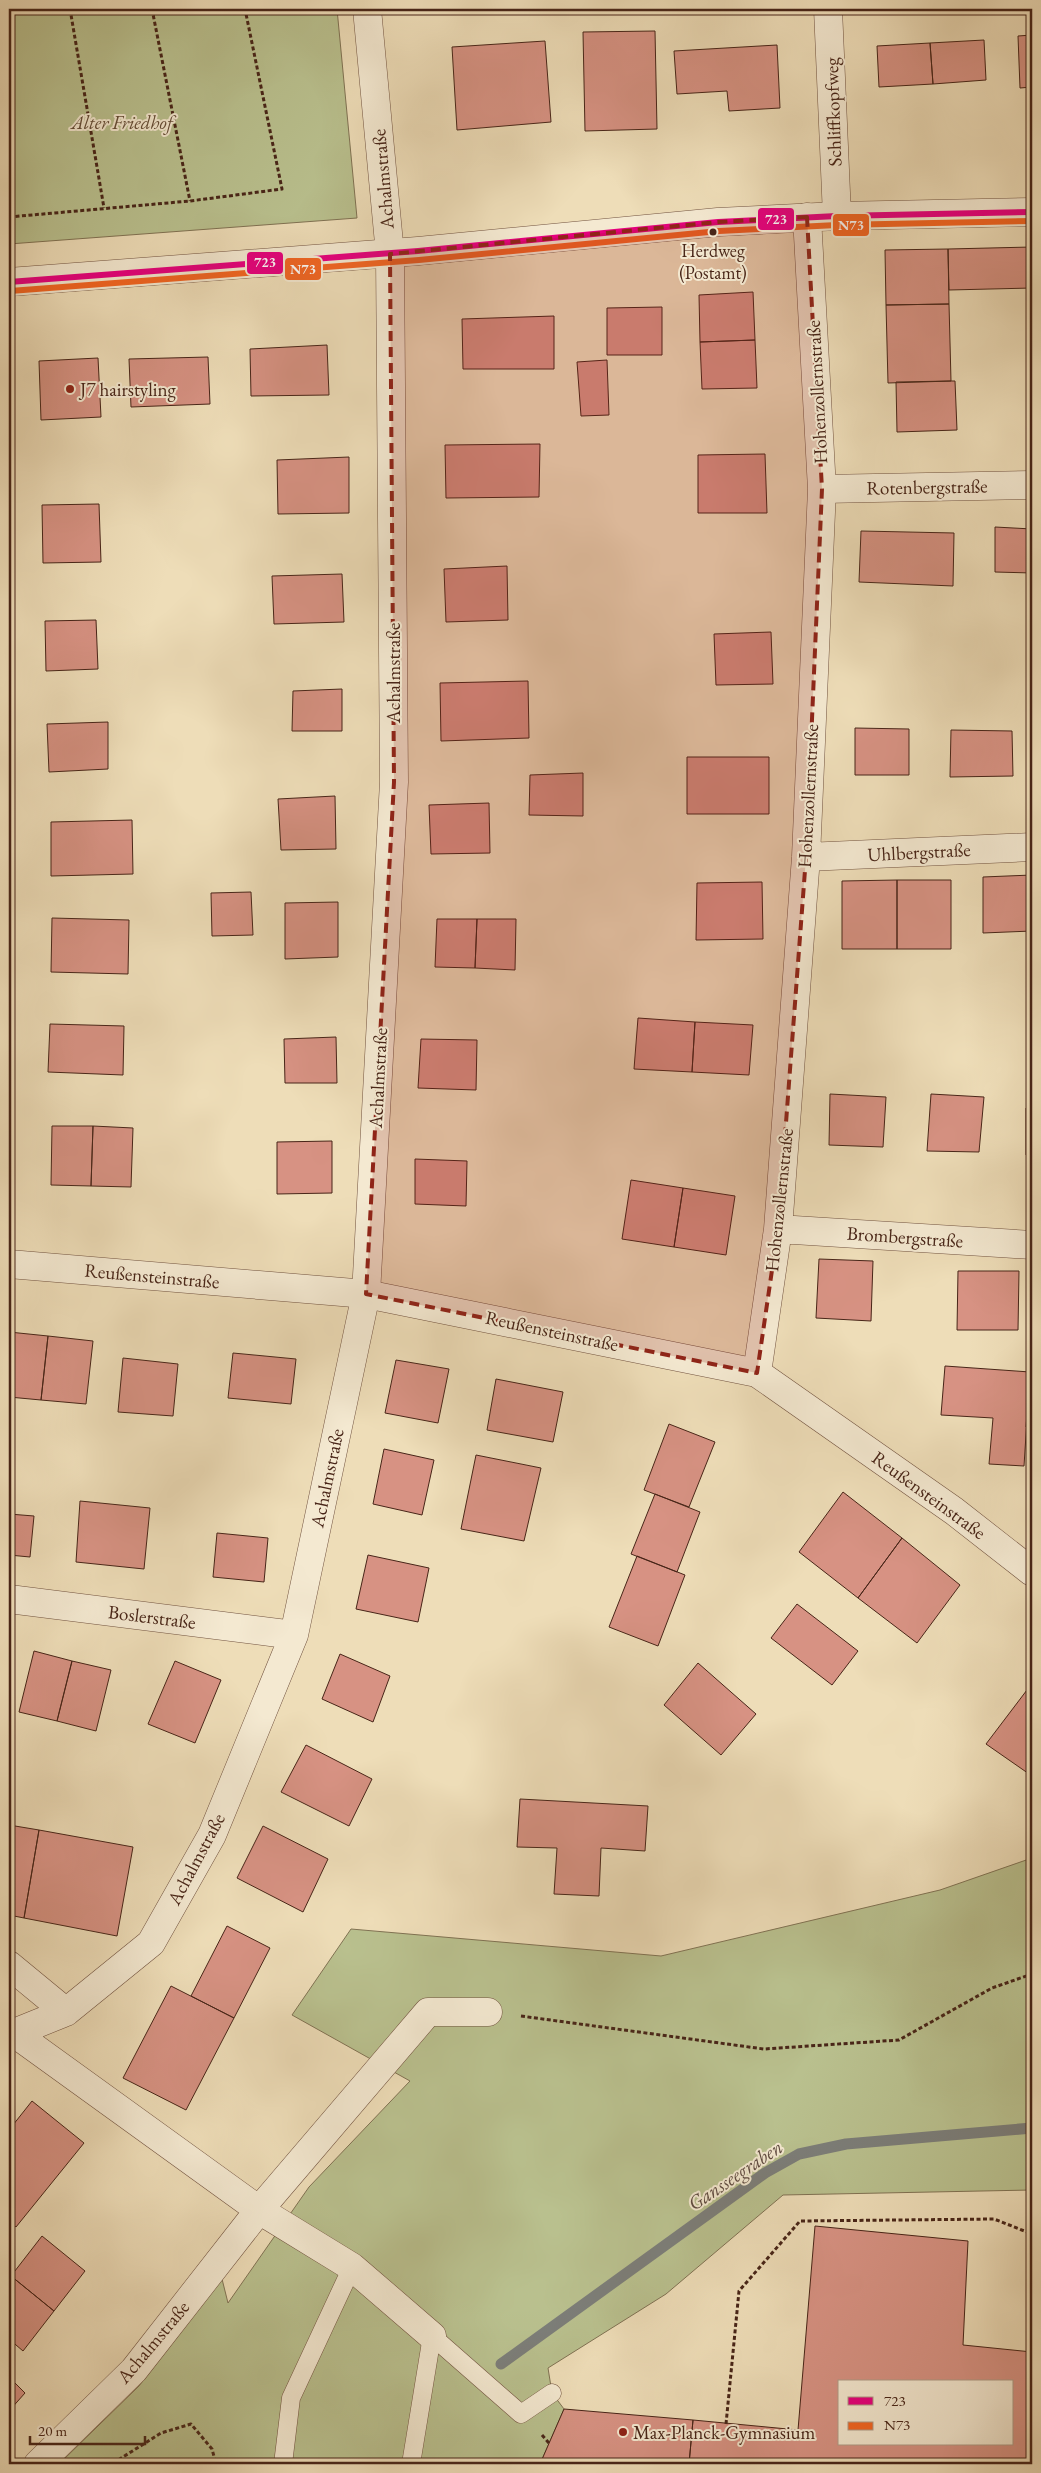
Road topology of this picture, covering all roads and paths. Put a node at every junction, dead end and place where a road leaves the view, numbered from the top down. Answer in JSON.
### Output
{"nodes":[{"id":1,"x":70,"y":9,"type":"edge"},
{"id":2,"x":152,"y":9,"type":"edge"},
{"id":3,"x":245,"y":9,"type":"edge"},
{"id":4,"x":367,"y":9,"type":"edge"},
{"id":5,"x":828,"y":9,"type":"edge"},
{"id":6,"x":190,"y":201,"type":"junction"},
{"id":7,"x":104,"y":208,"type":"junction"},
{"id":8,"x":1032,"y":212,"type":"edge"},
{"id":9,"x":837,"y":216,"type":"junction"},
{"id":10,"x":9,"y":217,"type":"edge"},
{"id":11,"x":807,"y":217,"type":"junction"},
{"id":12,"x":390,"y":254,"type":"junction"},
{"id":13,"x":9,"y":282,"type":"edge"},
{"id":14,"x":1032,"y":485,"type":"edge"},
{"id":15,"x":822,"y":489,"type":"junction"},
{"id":16,"x":1032,"y":847,"type":"edge"},
{"id":17,"x":806,"y":857,"type":"junction"},
{"id":18,"x":778,"y":1229,"type":"junction"},
{"id":19,"x":1032,"y":1244,"type":"edge"},
{"id":20,"x":9,"y":1264,"type":"edge"},
{"id":21,"x":366,"y":1294,"type":"junction"},
{"id":22,"x":757,"y":1373,"type":"junction"},
{"id":23,"x":1032,"y":1572,"type":"edge"},
{"id":24,"x":9,"y":1599,"type":"edge"},
{"id":25,"x":294,"y":1634,"type":"junction"},
{"id":26,"x":9,"y":1965,"type":"edge"},
{"id":27,"x":1032,"y":1974,"type":"edge"},
{"id":28,"x":66,"y":2012,"type":"junction"},
{"id":29,"x":488,"y":2012,"type":"joint"},
{"id":30,"x":12,"y":2036,"type":"edge"},
{"id":31,"x":258,"y":2210,"type":"junction"},
{"id":32,"x":1032,"y":2234,"type":"edge"},
{"id":33,"x":352,"y":2267,"type":"junction"},
{"id":34,"x":432,"y":2336,"type":"junction"},
{"id":35,"x":552,"y":2393,"type":"dead end"},
{"id":36,"x":726,"y":2424,"type":"dead end"},
{"id":37,"x":38,"y":2464,"type":"edge"},
{"id":38,"x":116,"y":2464,"type":"edge"},
{"id":39,"x":216,"y":2464,"type":"edge"},
{"id":40,"x":283,"y":2464,"type":"edge"},
{"id":41,"x":412,"y":2464,"type":"edge"}],
"edges":[{"from":1,"to":7,"type":"path"},
{"from":2,"to":6,"type":"path"},
{"from":3,"to":6,"type":"path"},
{"from":4,"to":12,"type":"street","name":"Achalmstraße"},
{"from":5,"to":9,"type":"street","name":"Schliffkopfweg"},
{"from":6,"to":7,"type":"path"},
{"from":7,"to":10,"type":"path"},
{"from":8,"to":9,"type":"street"},
{"from":9,"to":11,"type":"street"},
{"from":11,"to":12,"type":"street"},
{"from":11,"to":15,"type":"street","name":"Hohenzollernstraße"},
{"from":12,"to":13,"type":"street"},
{"from":12,"to":21,"type":"street","name":"Achalmstraße"},
{"from":14,"to":15,"type":"street","name":"Rotenbergstraße"},
{"from":15,"to":17,"type":"street","name":"Hohenzollernstraße"},
{"from":16,"to":17,"type":"street","name":"Uhlbergstraße"},
{"from":17,"to":18,"type":"street","name":"Hohenzollernstraße"},
{"from":18,"to":19,"type":"street","name":"Brombergstraße"},
{"from":18,"to":22,"type":"street","name":"Hohenzollernstraße"},
{"from":20,"to":21,"type":"street","name":"Reußensteinstraße"},
{"from":21,"to":22,"type":"street","name":"Reußensteinstraße"},
{"from":21,"to":25,"type":"street","name":"Achalmstraße"},
{"from":22,"to":23,"type":"street","name":"Reußensteinstraße"},
{"from":24,"to":25,"type":"street","name":"Boslerstraße"},
{"from":25,"to":28,"type":"street","name":"Achalmstraße"},
{"from":26,"to":28,"type":"street"},
{"from":27,"to":29,"type":"path"},
{"from":28,"to":30,"type":"street","name":"Achalmstraße"},
{"from":29,"to":31,"type":"street","name":"Achalmstraße"},
{"from":30,"to":31,"type":"street","name":"Achalmstraße"},
{"from":31,"to":33,"type":"street","name":"Achalmstraße"},
{"from":31,"to":37,"type":"street","name":"Achalmstraße"},
{"from":32,"to":36,"type":"path"},
{"from":33,"to":34,"type":"street","name":"Achalmstraße"},
{"from":33,"to":40,"type":"lane"},
{"from":34,"to":35,"type":"lane"},
{"from":34,"to":41,"type":"lane"},
{"from":38,"to":39,"type":"path"}]}
